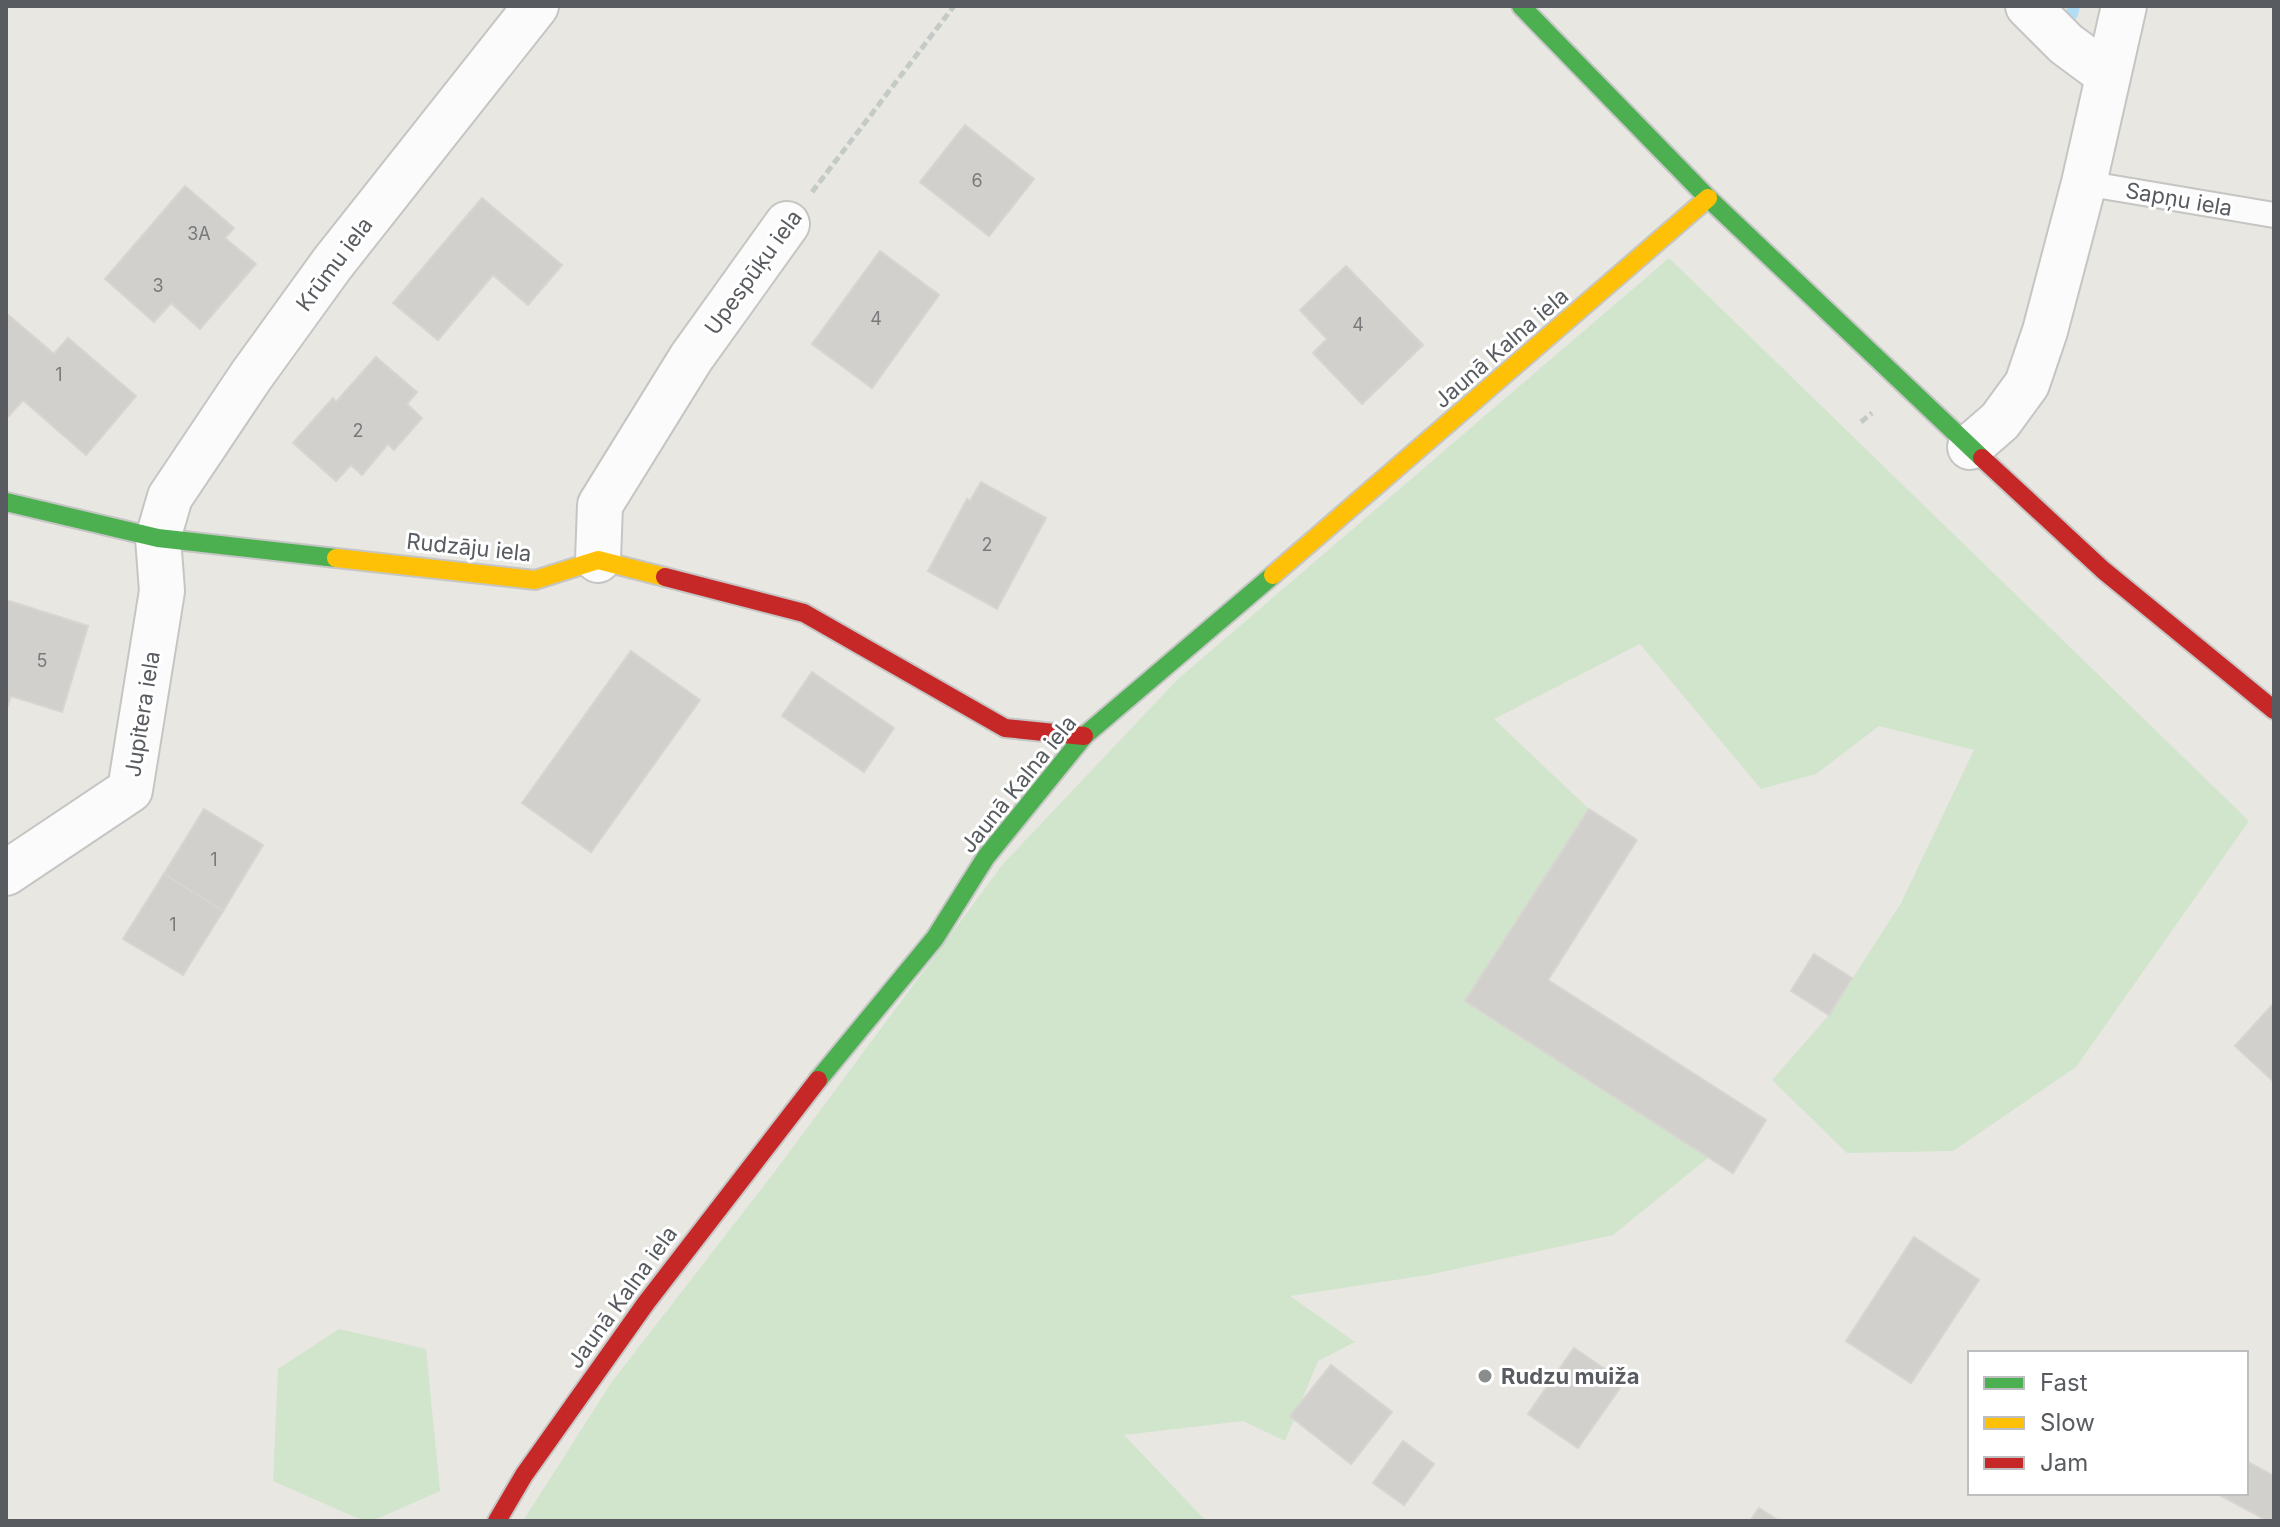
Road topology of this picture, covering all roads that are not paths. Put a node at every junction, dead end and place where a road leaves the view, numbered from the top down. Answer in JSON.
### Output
{"nodes":[{"id":1,"x":536,"y":6,"type":"edge"},
{"id":2,"x":1521,"y":6,"type":"edge"},
{"id":3,"x":2028,"y":6,"type":"edge"},
{"id":4,"x":2124,"y":6,"type":"edge"},
{"id":5,"x":2108,"y":75,"type":"junction"},
{"id":6,"x":2084,"y":183,"type":"junction"},
{"id":7,"x":1708,"y":198,"type":"junction"},
{"id":8,"x":2274,"y":215,"type":"edge"},
{"id":9,"x":787,"y":224,"type":"road end"},
{"id":10,"x":1970,"y":447,"type":"junction"},
{"id":11,"x":6,"y":502,"type":"edge"},
{"id":12,"x":158,"y":538,"type":"junction"},
{"id":13,"x":598,"y":560,"type":"junction"},
{"id":14,"x":2274,"y":710,"type":"edge"},
{"id":15,"x":1084,"y":736,"type":"junction"},
{"id":16,"x":6,"y":873,"type":"edge"},
{"id":17,"x":497,"y":1521,"type":"edge"}],
"edges":[{"from":1,"to":12,"type":"street","name":"Krūmu iela"},
{"from":2,"to":7,"type":"street"},
{"from":3,"to":5,"type":"street"},
{"from":4,"to":5,"type":"street"},
{"from":5,"to":6,"type":"street"},
{"from":6,"to":8,"type":"lane","name":"Sapņu iela"},
{"from":6,"to":10,"type":"street"},
{"from":7,"to":10,"type":"street"},
{"from":7,"to":15,"type":"street","name":"Jaunā Kalna iela"},
{"from":9,"to":13,"type":"street","name":"Upespūķu iela"},
{"from":10,"to":14,"type":"street"},
{"from":11,"to":12,"type":"street","name":"Rudzāju iela"},
{"from":12,"to":13,"type":"street","name":"Rudzāju iela"},
{"from":12,"to":16,"type":"street","name":"Jupitera iela"},
{"from":13,"to":15,"type":"street"},
{"from":15,"to":17,"type":"street","name":"Jaunā Kalna iela"}]}
